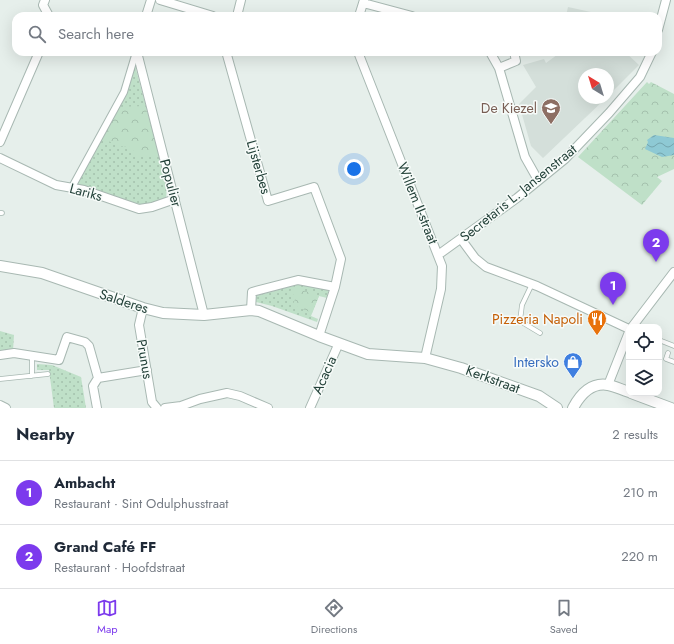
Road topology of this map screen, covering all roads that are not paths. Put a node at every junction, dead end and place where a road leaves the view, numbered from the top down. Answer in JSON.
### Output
{"nodes":[{"id":1,"x":45,"y":0,"type":"edge"},
{"id":2,"x":151,"y":0,"type":"edge"},
{"id":3,"x":160,"y":0,"type":"edge"},
{"id":4,"x":241,"y":0,"type":"edge"},
{"id":5,"x":666,"y":0,"type":"edge"},
{"id":6,"x":363,"y":2,"type":"edge"},
{"id":7,"x":47,"y":12,"type":"edge"},
{"id":8,"x":147,"y":12,"type":"edge"},
{"id":9,"x":200,"y":12,"type":"edge"},
{"id":10,"x":238,"y":12,"type":"edge"},
{"id":11,"x":360,"y":12,"type":"edge"},
{"id":12,"x":398,"y":12,"type":"edge"},
{"id":13,"x":662,"y":15,"type":"edge"},
{"id":14,"x":37,"y":56,"type":"edge"},
{"id":15,"x":135,"y":56,"type":"edge"},
{"id":16,"x":137,"y":56,"type":"edge"},
{"id":17,"x":227,"y":56,"type":"edge"},
{"id":18,"x":360,"y":56,"type":"edge"},
{"id":19,"x":492,"y":56,"type":"edge"},
{"id":20,"x":515,"y":56,"type":"edge"},
{"id":21,"x":650,"y":56,"type":"edge"},
{"id":22,"x":499,"y":68,"type":"junction"},
{"id":23,"x":0,"y":142,"type":"edge"},
{"id":24,"x":0,"y":158,"type":"edge"},
{"id":25,"x":538,"y":180,"type":"junction"},
{"id":26,"x":72,"y":187,"type":"junction"},
{"id":27,"x":175,"y":199,"type":"junction"},
{"id":28,"x":460,"y":239,"type":"junction"},
{"id":29,"x":438,"y":255,"type":"junction"},
{"id":30,"x":0,"y":266,"type":"edge"},
{"id":31,"x":672,"y":277,"type":"edge"},
{"id":32,"x":532,"y":284,"type":"junction"},
{"id":33,"x":335,"y":287,"type":"junction"},
{"id":34,"x":143,"y":308,"type":"junction"},
{"id":35,"x":251,"y":310,"type":"junction"},
{"id":36,"x":204,"y":315,"type":"junction"},
{"id":37,"x":634,"y":324,"type":"edge"},
{"id":38,"x":626,"y":328,"type":"edge"},
{"id":39,"x":540,"y":333,"type":"dead end"},
{"id":40,"x":319,"y":336,"type":"junction"},
{"id":41,"x":626,"y":340,"type":"edge"},
{"id":42,"x":662,"y":341,"type":"edge"},
{"id":43,"x":339,"y":343,"type":"junction"},
{"id":44,"x":674,"y":346,"type":"edge"},
{"id":45,"x":668,"y":353,"type":"dead end"},
{"id":46,"x":0,"y":355,"type":"edge"},
{"id":47,"x":32,"y":356,"type":"junction"},
{"id":48,"x":425,"y":358,"type":"junction"},
{"id":49,"x":674,"y":362,"type":"edge"},
{"id":50,"x":147,"y":370,"type":"junction"},
{"id":51,"x":48,"y":374,"type":"dead end"},
{"id":52,"x":32,"y":376,"type":"junction"},
{"id":53,"x":98,"y":378,"type":"junction"},
{"id":54,"x":0,"y":379,"type":"edge"},
{"id":55,"x":608,"y":385,"type":"junction"},
{"id":56,"x":626,"y":392,"type":"edge"},
{"id":57,"x":638,"y":396,"type":"edge"},
{"id":58,"x":0,"y":405,"type":"edge"},
{"id":59,"x":189,"y":406,"type":"edge"},
{"id":60,"x":6,"y":408,"type":"edge"},
{"id":61,"x":97,"y":408,"type":"edge"},
{"id":62,"x":158,"y":408,"type":"edge"},
{"id":63,"x":165,"y":408,"type":"edge"},
{"id":64,"x":268,"y":408,"type":"edge"},
{"id":65,"x":310,"y":408,"type":"edge"},
{"id":66,"x":556,"y":408,"type":"edge"},
{"id":67,"x":573,"y":408,"type":"edge"},
{"id":68,"x":671,"y":408,"type":"edge"}],
"edges":[{"from":1,"to":7,"type":"street"},
{"from":2,"to":8,"type":"street"},
{"from":3,"to":9,"type":"street"},
{"from":4,"to":10,"type":"street"},
{"from":5,"to":13,"type":"street"},
{"from":6,"to":11,"type":"street"},
{"from":6,"to":12,"type":"street"},
{"from":14,"to":23,"type":"street"},
{"from":15,"to":26,"type":"street","name":"Populier"},
{"from":16,"to":27,"type":"street","name":"Populier"},
{"from":17,"to":33,"type":"street","name":"Lijsterbes"},
{"from":18,"to":29,"type":"street","name":"Willem II-straat"},
{"from":19,"to":22,"type":"street"},
{"from":20,"to":22,"type":"street"},
{"from":21,"to":25,"type":"street","name":"Secretaris L. Jansenstraat"},
{"from":22,"to":25,"type":"street"},
{"from":24,"to":26,"type":"street","name":"Lariks"},
{"from":25,"to":28,"type":"street","name":"Secretaris L. Jansenstraat"},
{"from":26,"to":27,"type":"street","name":"Lariks"},
{"from":27,"to":36,"type":"street","name":"Populier"},
{"from":28,"to":29,"type":"street","name":"Secretaris L. Jansenstraat"},
{"from":28,"to":32,"type":"street"},
{"from":29,"to":48,"type":"street","name":"Willem II-straat"},
{"from":30,"to":34,"type":"street","name":"Salderes"},
{"from":31,"to":37,"type":"street"},
{"from":32,"to":38,"type":"street"},
{"from":32,"to":39,"type":"lane"},
{"from":33,"to":35,"type":"street"},
{"from":33,"to":40,"type":"street","name":"Lijsterbes"},
{"from":34,"to":36,"type":"street","name":"Salderes"},
{"from":34,"to":50,"type":"street","name":"Prunus"},
{"from":35,"to":36,"type":"street","name":"Salderes"},
{"from":35,"to":40,"type":"street","name":"Salderes"},
{"from":40,"to":43,"type":"street","name":"Salderes"},
{"from":41,"to":55,"type":"street"},
{"from":42,"to":44,"type":"lane"},
{"from":43,"to":48,"type":"street","name":"Salderes"},
{"from":43,"to":65,"type":"street","name":"Acacia"},
{"from":45,"to":49,"type":"lane"},
{"from":46,"to":47,"type":"street"},
{"from":47,"to":52,"type":"lane"},
{"from":47,"to":53,"type":"street"},
{"from":48,"to":66,"type":"street","name":"Kerkstraat"},
{"from":50,"to":53,"type":"street"},
{"from":50,"to":62,"type":"street","name":"Prunus"},
{"from":51,"to":52,"type":"lane"},
{"from":52,"to":54,"type":"lane"},
{"from":53,"to":61,"type":"street"},
{"from":55,"to":56,"type":"street"},
{"from":55,"to":67,"type":"street"},
{"from":57,"to":68,"type":"street"},
{"from":58,"to":60,"type":"street"},
{"from":59,"to":63,"type":"street"},
{"from":59,"to":64,"type":"street"}]}
